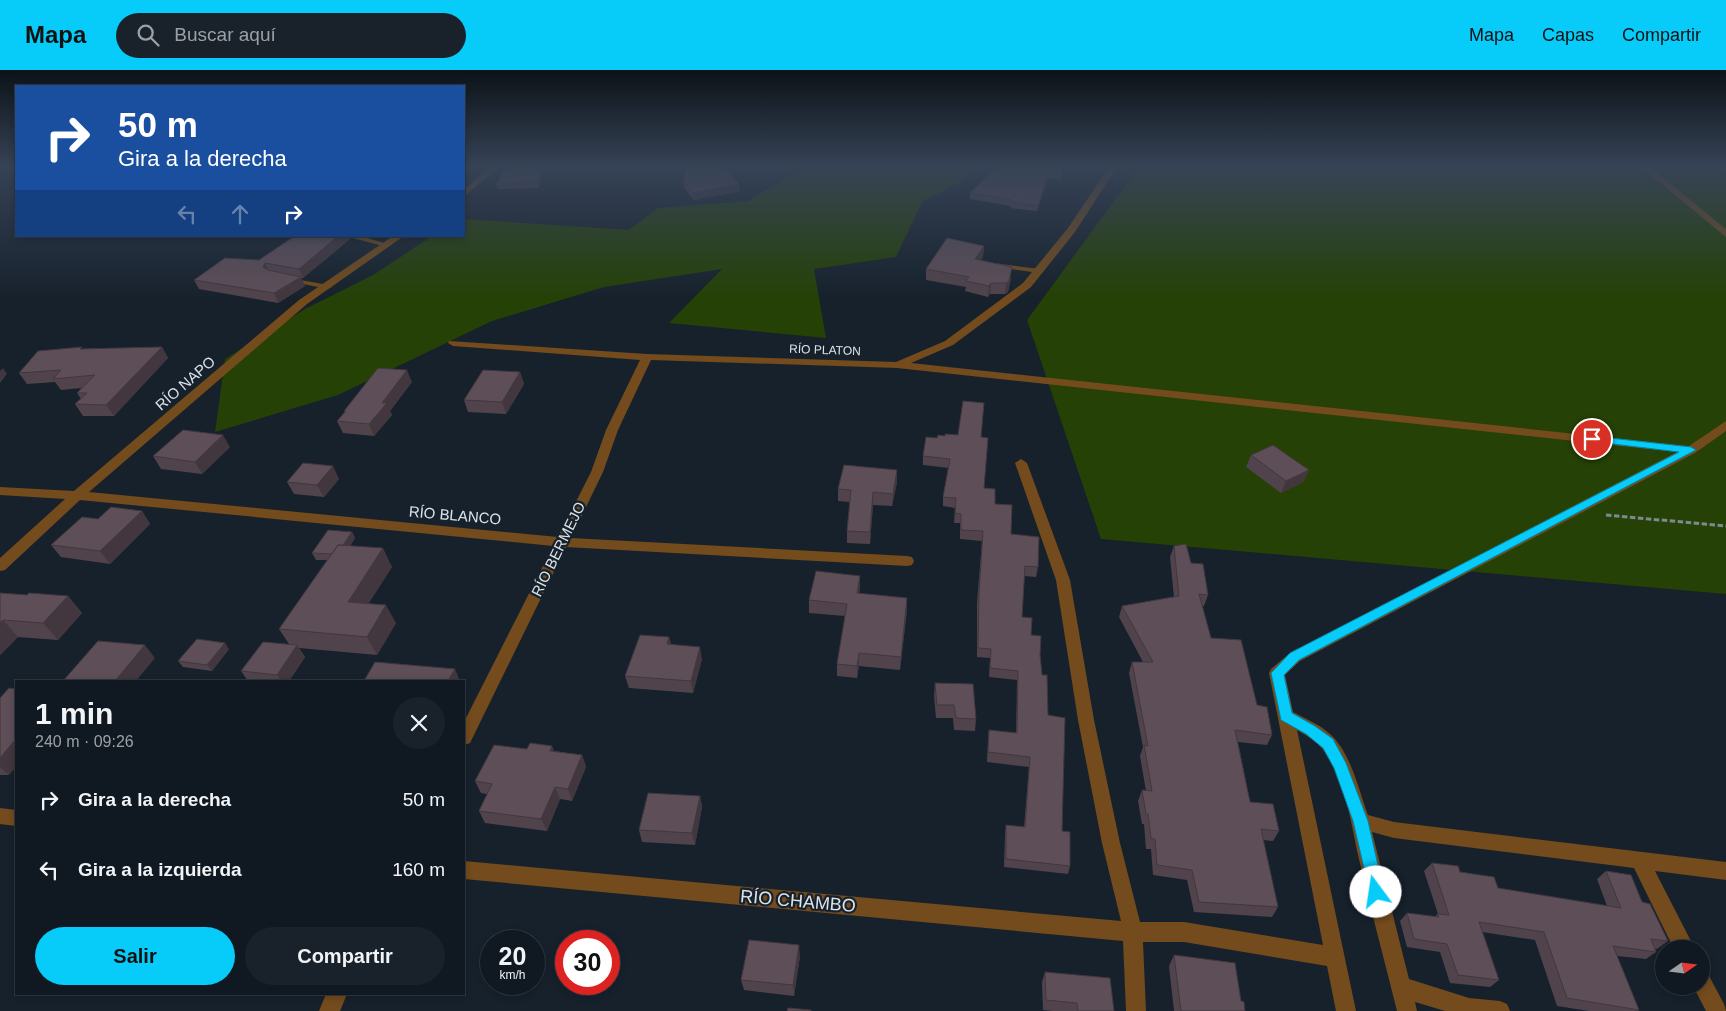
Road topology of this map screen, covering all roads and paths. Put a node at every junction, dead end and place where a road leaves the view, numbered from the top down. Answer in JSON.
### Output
{"nodes":[{"id":1,"x":1084,"y":211,"type":"edge"},
{"id":2,"x":1698,"y":211,"type":"edge"},
{"id":3,"x":1726,"y":234,"type":"edge"},
{"id":4,"x":353,"y":237,"type":"edge"},
{"id":5,"x":399,"y":237,"type":"edge"},
{"id":6,"x":387,"y":245,"type":"junction"},
{"id":7,"x":997,"y":265,"type":"edge"},
{"id":8,"x":1039,"y":271,"type":"junction"},
{"id":9,"x":282,"y":278,"type":"edge"},
{"id":10,"x":328,"y":287,"type":"junction"},
{"id":11,"x":453,"y":343,"type":"dead end"},
{"id":12,"x":647,"y":357,"type":"junction"},
{"id":13,"x":897,"y":365,"type":"junction"},
{"id":14,"x":1726,"y":426,"type":"edge"},
{"id":15,"x":1691,"y":450,"type":"junction"},
{"id":16,"x":1021,"y":463,"type":"dead end"},
{"id":17,"x":0,"y":491,"type":"edge"},
{"id":18,"x":78,"y":495,"type":"junction"},
{"id":19,"x":1570,"y":512,"type":"junction"},
{"id":20,"x":1726,"y":526,"type":"edge"},
{"id":21,"x":562,"y":542,"type":"junction"},
{"id":22,"x":907,"y":560,"type":"dead end"},
{"id":23,"x":0,"y":566,"type":"edge"},
{"id":24,"x":1286,"y":716,"type":"junction"},
{"id":25,"x":465,"y":736,"type":"edge"},
{"id":26,"x":0,"y":816,"type":"edge"},
{"id":27,"x":15,"y":818,"type":"edge"},
{"id":28,"x":1361,"y":821,"type":"junction"},
{"id":29,"x":1639,"y":859,"type":"junction"},
{"id":30,"x":465,"y":870,"type":"edge"},
{"id":31,"x":1726,"y":871,"type":"edge"},
{"id":32,"x":1133,"y":932,"type":"junction"},
{"id":33,"x":1680,"y":940,"type":"edge"},
{"id":34,"x":1334,"y":957,"type":"junction"},
{"id":35,"x":1401,"y":987,"type":"junction"},
{"id":36,"x":337,"y":995,"type":"edge"},
{"id":37,"x":1708,"y":995,"type":"edge"},
{"id":38,"x":329,"y":1011,"type":"edge"},
{"id":39,"x":1136,"y":1011,"type":"edge"},
{"id":40,"x":1346,"y":1011,"type":"edge"},
{"id":41,"x":1407,"y":1011,"type":"edge"},
{"id":42,"x":1500,"y":1011,"type":"edge"},
{"id":43,"x":1717,"y":1011,"type":"edge"}],
"edges":[{"from":1,"to":8,"type":"street","name":"RÍO PLATON"},
{"from":2,"to":3,"type":"street"},
{"from":4,"to":6,"type":"lane"},
{"from":5,"to":6,"type":"street","name":"RÍO NAPO"},
{"from":6,"to":10,"type":"street","name":"RÍO NAPO"},
{"from":7,"to":8,"type":"lane"},
{"from":8,"to":13,"type":"street","name":"RÍO PLATON"},
{"from":9,"to":10,"type":"lane"},
{"from":10,"to":18,"type":"street","name":"RÍO NAPO"},
{"from":11,"to":12,"type":"street","name":"RÍO PLATON"},
{"from":12,"to":13,"type":"street","name":"RÍO PLATON"},
{"from":12,"to":21,"type":"street","name":"RÍO BERMEJO"},
{"from":13,"to":15,"type":"street"},
{"from":14,"to":15,"type":"street"},
{"from":15,"to":19,"type":"street"},
{"from":16,"to":32,"type":"street"},
{"from":17,"to":18,"type":"street","name":"RÍO BLANCO"},
{"from":18,"to":21,"type":"street","name":"RÍO BLANCO"},
{"from":18,"to":23,"type":"street","name":"RÍO NAPO"},
{"from":19,"to":20,"type":"path"},
{"from":19,"to":24,"type":"street"},
{"from":21,"to":22,"type":"street","name":"RÍO BLANCO"},
{"from":21,"to":25,"type":"street","name":"RÍO BERMEJO"},
{"from":24,"to":28,"type":"street"},
{"from":24,"to":34,"type":"street"},
{"from":26,"to":27,"type":"street"},
{"from":28,"to":29,"type":"street"},
{"from":28,"to":35,"type":"street"},
{"from":29,"to":31,"type":"street"},
{"from":29,"to":33,"type":"street"},
{"from":30,"to":32,"type":"street","name":"RÍO CHAMBO"},
{"from":32,"to":34,"type":"street","name":"RÍO CHAMBO"},
{"from":32,"to":39,"type":"street"},
{"from":34,"to":40,"type":"street"},
{"from":35,"to":41,"type":"street"},
{"from":35,"to":42,"type":"street"},
{"from":36,"to":38,"type":"street"},
{"from":37,"to":43,"type":"street"}]}
